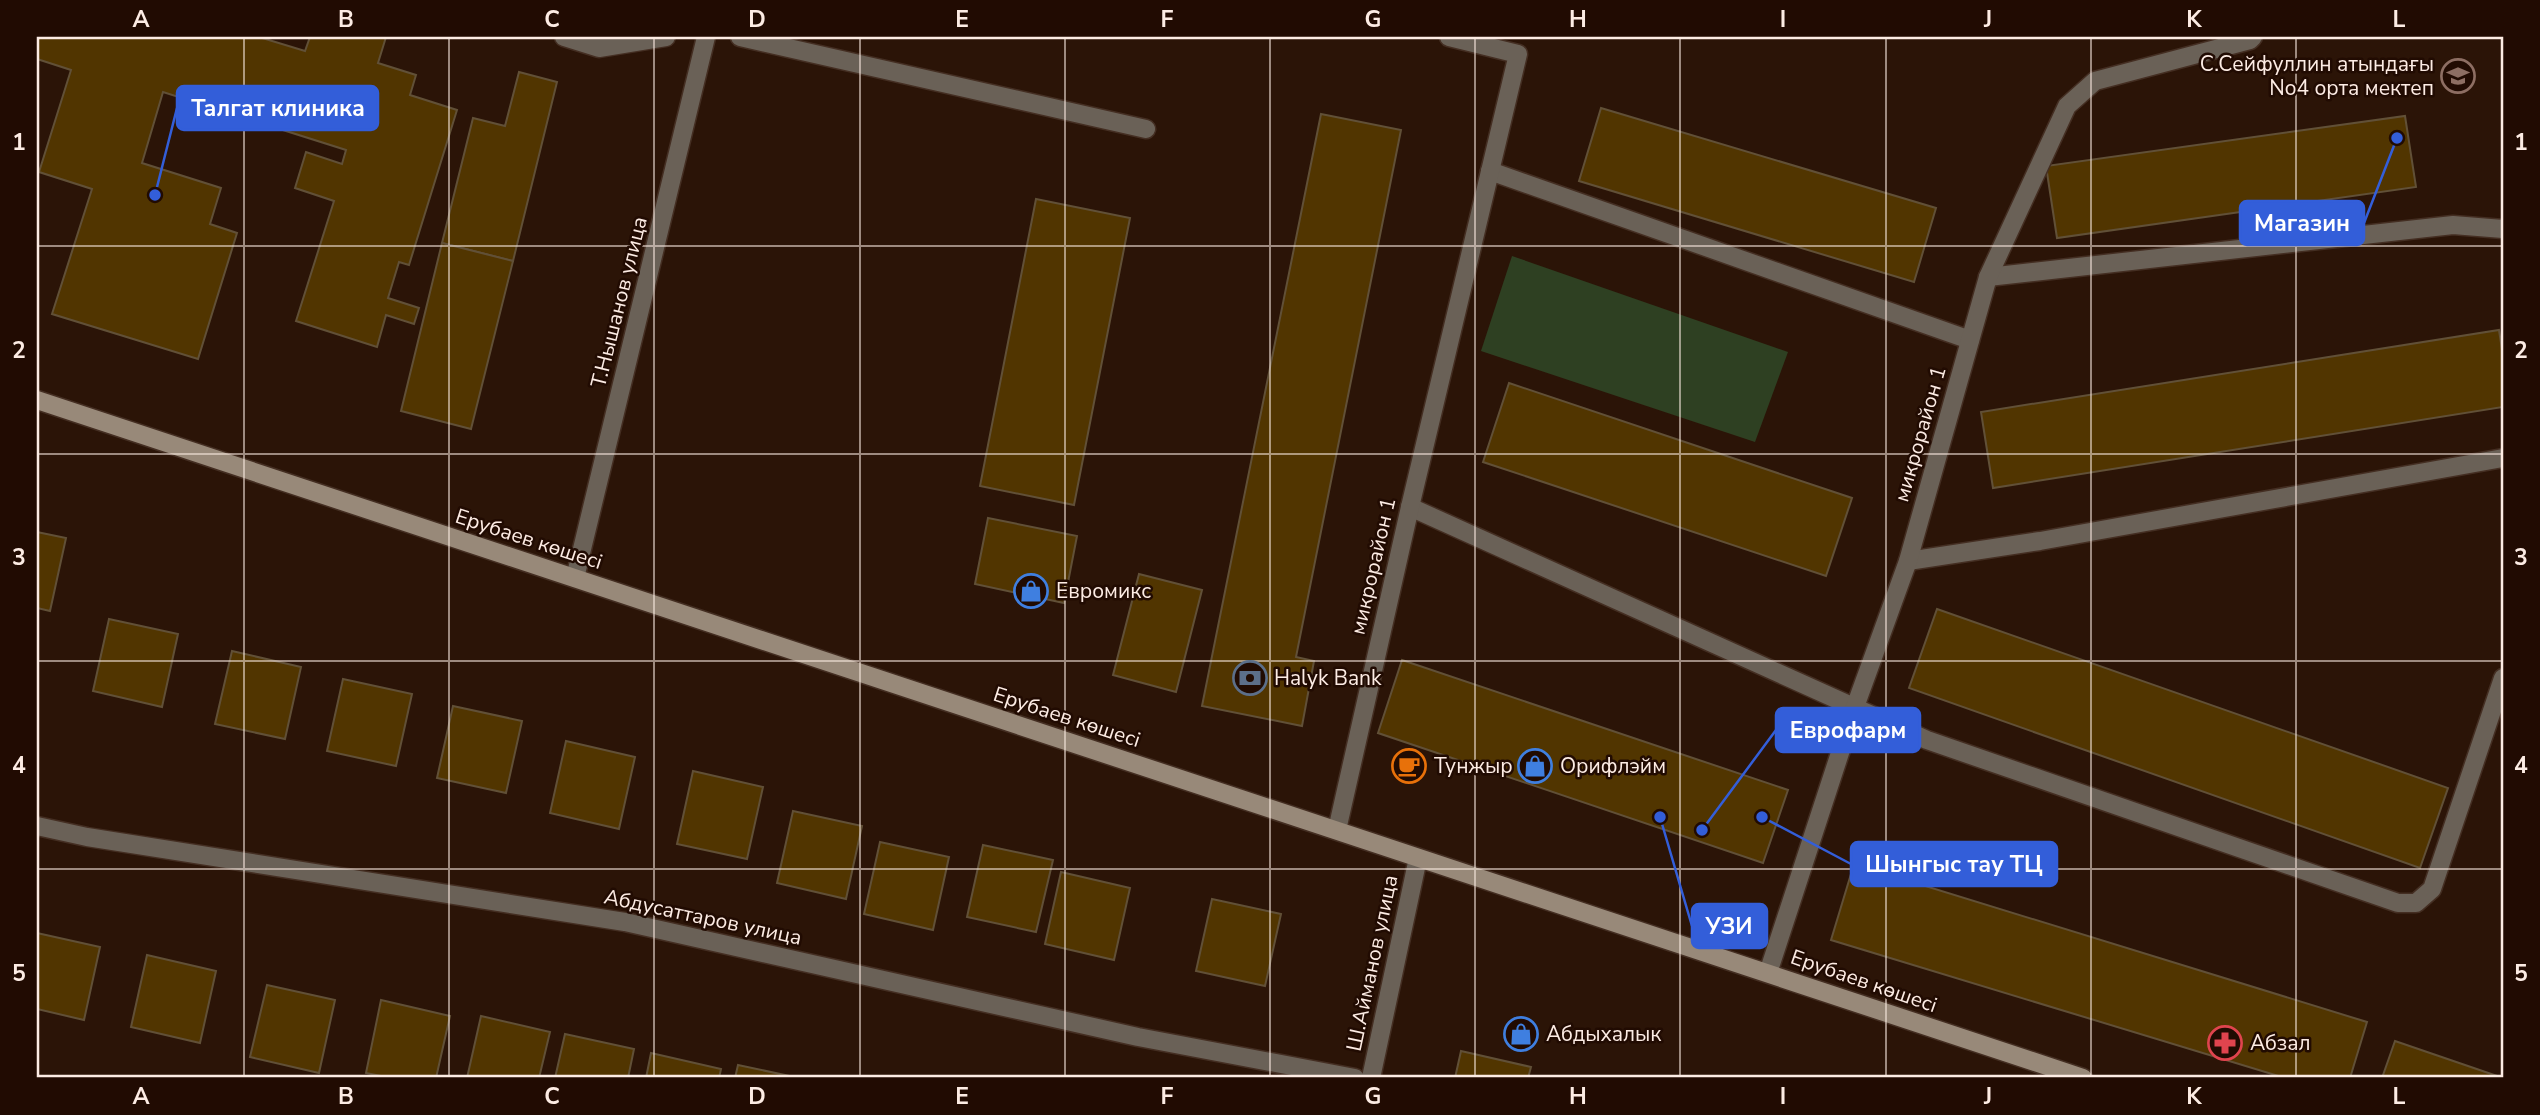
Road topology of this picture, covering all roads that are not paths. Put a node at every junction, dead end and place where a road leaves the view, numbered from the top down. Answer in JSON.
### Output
{"nodes":[{"id":1,"x":564,"y":37,"type":"edge"},
{"id":2,"x":666,"y":37,"type":"edge"},
{"id":3,"x":706,"y":37,"type":"edge"},
{"id":4,"x":740,"y":37,"type":"edge"},
{"id":5,"x":1449,"y":37,"type":"edge"},
{"id":6,"x":2253,"y":37,"type":"edge"},
{"id":7,"x":1146,"y":129,"type":"dead end"},
{"id":8,"x":1490,"y":171,"type":"junction"},
{"id":9,"x":2503,"y":229,"type":"edge"},
{"id":10,"x":1988,"y":277,"type":"junction"},
{"id":11,"x":1970,"y":340,"type":"junction"},
{"id":12,"x":37,"y":400,"type":"edge"},
{"id":13,"x":2503,"y":458,"type":"edge"},
{"id":14,"x":1410,"y":508,"type":"junction"},
{"id":15,"x":1908,"y":561,"type":"junction"},
{"id":16,"x":575,"y":578,"type":"junction"},
{"id":17,"x":2503,"y":678,"type":"edge"},
{"id":18,"x":1855,"y":707,"type":"junction"},
{"id":19,"x":37,"y":826,"type":"edge"},
{"id":20,"x":1337,"y":830,"type":"junction"},
{"id":21,"x":1418,"y":858,"type":"junction"},
{"id":22,"x":1768,"y":973,"type":"junction"},
{"id":23,"x":1355,"y":1078,"type":"edge"},
{"id":24,"x":1371,"y":1078,"type":"edge"},
{"id":25,"x":2083,"y":1078,"type":"edge"}],
"edges":[{"from":1,"to":2,"type":"street"},
{"from":3,"to":16,"type":"street","name":"Т.Нышанов улица"},
{"from":4,"to":7,"type":"street"},
{"from":5,"to":8,"type":"street","name":"микрорайон 1"},
{"from":6,"to":10,"type":"street","name":"микрорайон 1"},
{"from":8,"to":11,"type":"street"},
{"from":8,"to":14,"type":"street","name":"микрорайон 1"},
{"from":9,"to":10,"type":"street"},
{"from":10,"to":11,"type":"street","name":"микрорайон 1"},
{"from":11,"to":15,"type":"street","name":"микрорайон 1"},
{"from":12,"to":16,"type":"main road","name":"Ерубаев көшесі"},
{"from":13,"to":15,"type":"street"},
{"from":14,"to":18,"type":"street"},
{"from":14,"to":20,"type":"street","name":"микрорайон 1"},
{"from":15,"to":18,"type":"street","name":"микрорайон 1"},
{"from":16,"to":20,"type":"main road","name":"Ерубаев көшесі"},
{"from":17,"to":18,"type":"street"},
{"from":18,"to":22,"type":"street","name":"микрорайон 1"},
{"from":19,"to":23,"type":"street","name":"Абдусаттаров улица"},
{"from":20,"to":21,"type":"main road","name":"Ерубаев көшесі"},
{"from":21,"to":22,"type":"main road","name":"Ерубаев көшесі"},
{"from":21,"to":24,"type":"street","name":"Ш.Айманов улица"},
{"from":22,"to":25,"type":"main road","name":"Ерубаев көшесі"}]}
